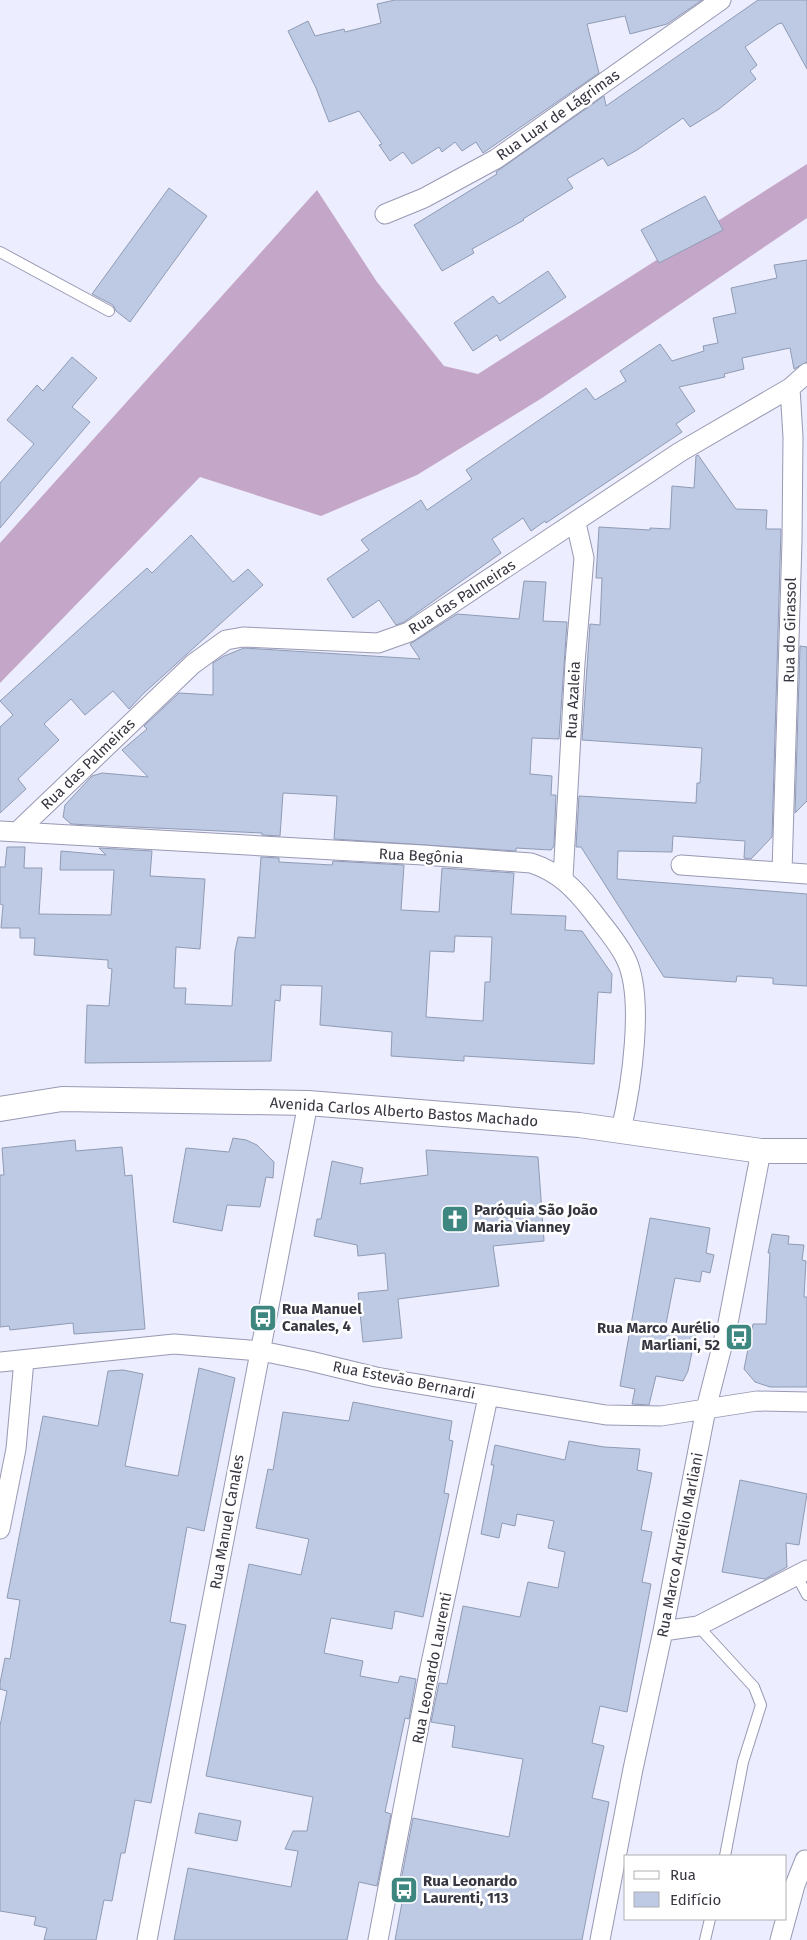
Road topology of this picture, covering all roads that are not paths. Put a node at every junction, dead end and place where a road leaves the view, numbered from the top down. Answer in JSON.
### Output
{"nodes":[{"id":1,"x":721,"y":0,"type":"edge"},
{"id":2,"x":385,"y":214,"type":"dead end"},
{"id":3,"x":0,"y":252,"type":"edge"},
{"id":4,"x":109,"y":311,"type":"dead end"},
{"id":5,"x":807,"y":372,"type":"edge"},
{"id":6,"x":790,"y":388,"type":"junction"},
{"id":7,"x":800,"y":438,"type":"edge"},
{"id":8,"x":576,"y":523,"type":"junction"},
{"id":9,"x":798,"y":656,"type":"edge"},
{"id":10,"x":9,"y":831,"type":"edge"},
{"id":11,"x":681,"y":865,"type":"dead end"},
{"id":12,"x":782,"y":872,"type":"junction"},
{"id":13,"x":807,"y":874,"type":"edge"},
{"id":14,"x":563,"y":878,"type":"junction"},
{"id":15,"x":308,"y":1103,"type":"junction"},
{"id":16,"x":0,"y":1109,"type":"edge"},
{"id":17,"x":621,"y":1130,"type":"junction"},
{"id":18,"x":760,"y":1151,"type":"junction"},
{"id":19,"x":807,"y":1151,"type":"edge"},
{"id":20,"x":261,"y":1352,"type":"junction"},
{"id":21,"x":24,"y":1360,"type":"junction"},
{"id":22,"x":0,"y":1362,"type":"edge"},
{"id":23,"x":488,"y":1397,"type":"junction"},
{"id":24,"x":807,"y":1402,"type":"edge"},
{"id":25,"x":706,"y":1409,"type":"junction"},
{"id":26,"x":0,"y":1529,"type":"edge"},
{"id":27,"x":802,"y":1573,"type":"edge"},
{"id":28,"x":807,"y":1595,"type":"edge"},
{"id":29,"x":698,"y":1626,"type":"junction"},
{"id":30,"x":664,"y":1631,"type":"junction"},
{"id":31,"x":725,"y":1855,"type":"edge"},
{"id":32,"x":806,"y":1859,"type":"edge"},
{"id":33,"x":787,"y":1914,"type":"edge"},
{"id":34,"x":710,"y":1920,"type":"edge"},
{"id":35,"x":785,"y":1920,"type":"edge"},
{"id":36,"x":147,"y":1940,"type":"edge"},
{"id":37,"x":378,"y":1940,"type":"edge"},
{"id":38,"x":600,"y":1940,"type":"edge"},
{"id":39,"x":705,"y":1940,"type":"edge"},
{"id":40,"x":780,"y":1940,"type":"edge"}],
"edges":[{"from":1,"to":2,"type":"street","name":"Rua Luar de Lágrimas"},
{"from":3,"to":4,"type":"lane"},
{"from":5,"to":6,"type":"street","name":"Rua das Palmeiras"},
{"from":6,"to":7,"type":"street","name":"Rua do Girassol"},
{"from":6,"to":8,"type":"street","name":"Rua das Palmeiras"},
{"from":7,"to":9,"type":"street","name":"Rua do Girassol"},
{"from":8,"to":10,"type":"street","name":"Rua das Palmeiras"},
{"from":8,"to":14,"type":"street","name":"Rua Azaleia"},
{"from":9,"to":12,"type":"street","name":"Rua do Girassol"},
{"from":10,"to":14,"type":"street","name":"Rua Begônia"},
{"from":11,"to":12,"type":"street"},
{"from":12,"to":13,"type":"street"},
{"from":14,"to":17,"type":"street","name":"Rua Begônia"},
{"from":15,"to":16,"type":"street","name":"Avenida Carlos Alberto Bastos Machado"},
{"from":15,"to":17,"type":"street","name":"Avenida Carlos Alberto Bastos Machado"},
{"from":15,"to":20,"type":"street","name":"Rua Manuel Canales"},
{"from":17,"to":18,"type":"street","name":"Avenida Carlos Alberto Bastos Machado"},
{"from":18,"to":19,"type":"street","name":"Avenida Carlos Alberto Bastos Machado"},
{"from":18,"to":25,"type":"street","name":"Rua Marco Arurélio Marliani"},
{"from":20,"to":21,"type":"street","name":"Rua Estevão Bernardi"},
{"from":20,"to":23,"type":"street","name":"Rua Estevão Bernardi"},
{"from":20,"to":36,"type":"street","name":"Rua Manuel Canales"},
{"from":21,"to":22,"type":"street","name":"Rua Estevão Bernardi"},
{"from":21,"to":26,"type":"street"},
{"from":23,"to":25,"type":"street","name":"Rua Estevão Bernardi"},
{"from":23,"to":37,"type":"street","name":"Rua Leonardo Laurenti"},
{"from":24,"to":25,"type":"street","name":"Rua Estevão Bernardi"},
{"from":25,"to":30,"type":"street","name":"Rua Marco Arurélio Marliani"},
{"from":27,"to":28,"type":"lane"},
{"from":27,"to":29,"type":"street"},
{"from":29,"to":30,"type":"street"},
{"from":29,"to":31,"type":"lane"},
{"from":30,"to":38,"type":"street","name":"Rua Marco Arurélio Marliani"},
{"from":32,"to":33,"type":"street"},
{"from":34,"to":39,"type":"lane"},
{"from":35,"to":40,"type":"street"}]}
